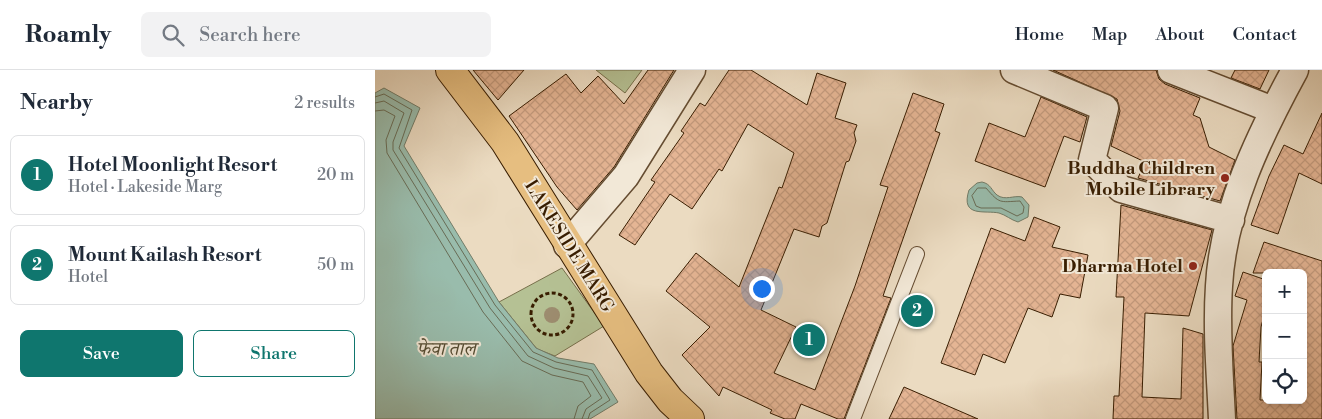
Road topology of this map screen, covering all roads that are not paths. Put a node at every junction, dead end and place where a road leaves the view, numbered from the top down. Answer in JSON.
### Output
{"nodes":[{"id":1,"x":449,"y":70,"type":"edge"},
{"id":2,"x":692,"y":70,"type":"edge"},
{"id":3,"x":1014,"y":70,"type":"edge"},
{"id":4,"x":1171,"y":70,"type":"edge"},
{"id":5,"x":1295,"y":70,"type":"edge"},
{"id":6,"x":1273,"y":110,"type":"junction"},
{"id":7,"x":1231,"y":220,"type":"junction"},
{"id":8,"x":567,"y":245,"type":"junction"},
{"id":9,"x":917,"y":254,"type":"dead end"},
{"id":10,"x":690,"y":419,"type":"edge"},
{"id":11,"x":853,"y":419,"type":"edge"},
{"id":12,"x":1222,"y":419,"type":"edge"}],
"edges":[{"from":1,"to":8,"type":"main road","name":"LAKESIDE MARG"},
{"from":2,"to":8,"type":"street"},
{"from":3,"to":7,"type":"street"},
{"from":4,"to":6,"type":"street"},
{"from":5,"to":6,"type":"street"},
{"from":6,"to":7,"type":"street"},
{"from":7,"to":12,"type":"street"},
{"from":8,"to":10,"type":"main road","name":"LAKESIDE MARG"},
{"from":9,"to":11,"type":"lane"}]}
